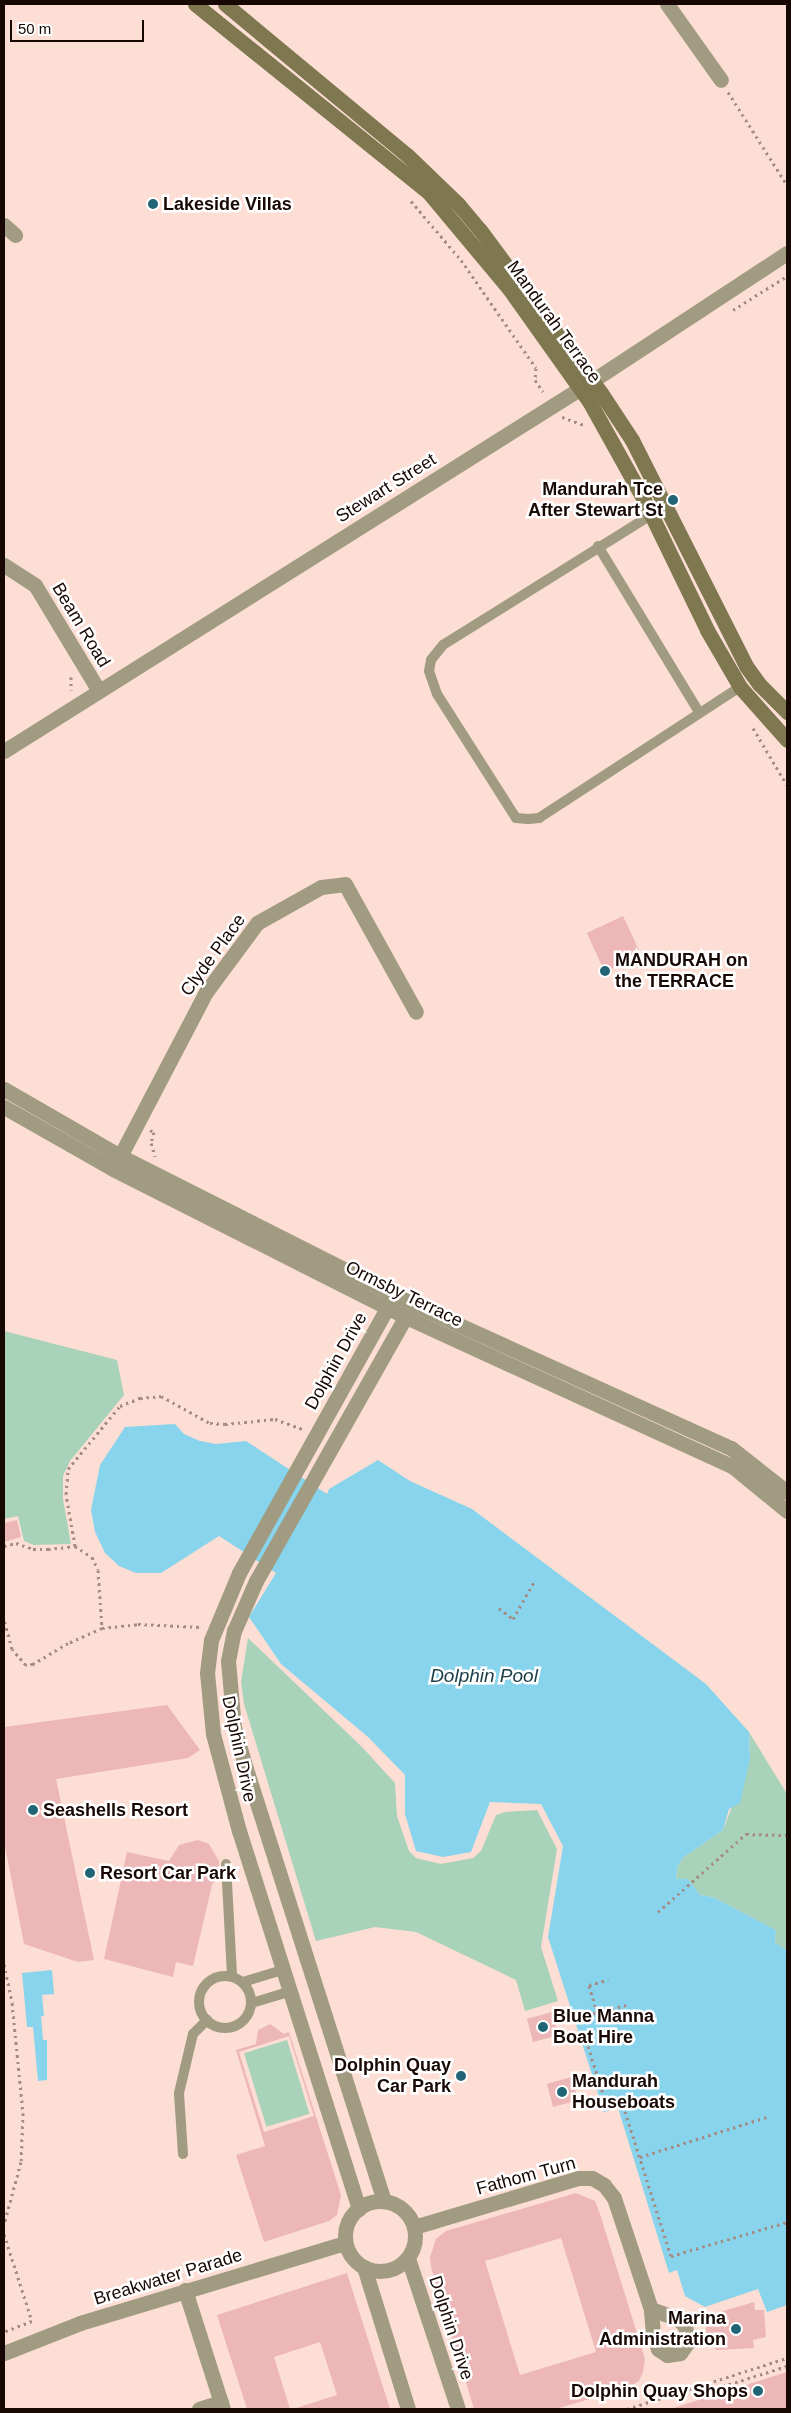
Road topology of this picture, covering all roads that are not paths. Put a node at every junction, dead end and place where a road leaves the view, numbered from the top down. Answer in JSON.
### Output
{"nodes":[{"id":1,"x":195,"y":4,"type":"edge"},
{"id":2,"x":225,"y":4,"type":"edge"},
{"id":3,"x":667,"y":4,"type":"edge"},
{"id":4,"x":720,"y":80,"type":"road end"},
{"id":5,"x":787,"y":253,"type":"edge"},
{"id":6,"x":586,"y":384,"type":"junction"},
{"id":7,"x":652,"y":515,"type":"junction"},
{"id":8,"x":598,"y":546,"type":"junction"},
{"id":9,"x":4,"y":565,"type":"edge"},
{"id":10,"x":740,"y":687,"type":"junction"},
{"id":11,"x":99,"y":691,"type":"junction"},
{"id":12,"x":699,"y":712,"type":"junction"},
{"id":13,"x":787,"y":712,"type":"edge"},
{"id":14,"x":787,"y":740,"type":"edge"},
{"id":15,"x":4,"y":751,"type":"edge"},
{"id":16,"x":416,"y":1012,"type":"dead end"},
{"id":17,"x":4,"y":1089,"type":"edge"},
{"id":18,"x":4,"y":1107,"type":"edge"},
{"id":19,"x":116,"y":1163,"type":"junction"},
{"id":20,"x":395,"y":1294,"type":"junction"},
{"id":21,"x":413,"y":1304,"type":"junction"},
{"id":22,"x":387,"y":1308,"type":"junction"},
{"id":23,"x":406,"y":1317,"type":"junction"},
{"id":24,"x":787,"y":1492,"type":"edge"},
{"id":25,"x":787,"y":1511,"type":"edge"},
{"id":26,"x":226,"y":1864,"type":"dead end"},
{"id":27,"x":282,"y":1970,"type":"junction"},
{"id":28,"x":232,"y":1976,"type":"junction"},
{"id":29,"x":243,"y":1982,"type":"junction"},
{"id":30,"x":289,"y":1992,"type":"junction"},
{"id":31,"x":252,"y":2003,"type":"junction"},
{"id":32,"x":207,"y":2020,"type":"junction"},
{"id":33,"x":183,"y":2154,"type":"dead end"},
{"id":34,"x":384,"y":2201,"type":"junction"},
{"id":35,"x":359,"y":2209,"type":"junction"},
{"id":36,"x":414,"y":2227,"type":"junction"},
{"id":37,"x":345,"y":2243,"type":"junction"},
{"id":38,"x":408,"y":2258,"type":"junction"},
{"id":39,"x":364,"y":2267,"type":"junction"},
{"id":40,"x":185,"y":2290,"type":"junction"},
{"id":41,"x":652,"y":2309,"type":"dead end"},
{"id":42,"x":4,"y":2353,"type":"edge"},
{"id":43,"x":222,"y":2406,"type":"edge"},
{"id":44,"x":199,"y":2409,"type":"edge"},
{"id":45,"x":408,"y":2409,"type":"edge"},
{"id":46,"x":458,"y":2409,"type":"edge"}],
"edges":[{"from":1,"to":6,"type":"main road","name":"Mandurah Terrace"},
{"from":2,"to":6,"type":"main road","name":"Mandurah Terrace"},
{"from":3,"to":4,"type":"street"},
{"from":5,"to":6,"type":"street","name":"Stewart Street"},
{"from":6,"to":7,"type":"main road","name":"Mandurah Terrace"},
{"from":6,"to":11,"type":"street","name":"Stewart Street"},
{"from":6,"to":13,"type":"main road","name":"Mandurah Terrace"},
{"from":7,"to":8,"type":"lane"},
{"from":7,"to":10,"type":"main road","name":"Mandurah Terrace"},
{"from":8,"to":12,"type":"lane"},
{"from":8,"to":12,"type":"lane"},
{"from":9,"to":11,"type":"street","name":"Beam Road"},
{"from":10,"to":12,"type":"lane"},
{"from":10,"to":14,"type":"main road","name":"Mandurah Terrace"},
{"from":11,"to":15,"type":"street","name":"Stewart Street"},
{"from":16,"to":19,"type":"street","name":"Clyde Place"},
{"from":17,"to":19,"type":"street","name":"Ormsby Terrace"},
{"from":18,"to":19,"type":"street","name":"Ormsby Terrace"},
{"from":19,"to":20,"type":"street","name":"Ormsby Terrace"},
{"from":19,"to":22,"type":"street","name":"Ormsby Terrace"},
{"from":20,"to":21,"type":"street","name":"Ormsby Terrace"},
{"from":20,"to":22,"type":"street","name":"Dolphin Drive"},
{"from":21,"to":23,"type":"street","name":"Dolphin Drive"},
{"from":21,"to":24,"type":"street","name":"Ormsby Terrace"},
{"from":22,"to":23,"type":"street","name":"Ormsby Terrace"},
{"from":22,"to":27,"type":"street","name":"Dolphin Drive"},
{"from":23,"to":25,"type":"street","name":"Ormsby Terrace"},
{"from":23,"to":34,"type":"street","name":"Dolphin Drive"},
{"from":26,"to":28,"type":"lane"},
{"from":27,"to":29,"type":"lane"},
{"from":27,"to":30,"type":"street","name":"Dolphin Drive"},
{"from":28,"to":29,"type":"lane"},
{"from":28,"to":32,"type":"lane"},
{"from":29,"to":31,"type":"lane"},
{"from":30,"to":31,"type":"lane"},
{"from":30,"to":35,"type":"street","name":"Dolphin Drive"},
{"from":31,"to":32,"type":"lane"},
{"from":32,"to":33,"type":"lane"},
{"from":34,"to":35,"type":"street"},
{"from":34,"to":36,"type":"street"},
{"from":35,"to":37,"type":"street"},
{"from":36,"to":38,"type":"street"},
{"from":36,"to":41,"type":"street","name":"Fathom Turn"},
{"from":37,"to":39,"type":"street"},
{"from":37,"to":40,"type":"street","name":"Breakwater Parade"},
{"from":38,"to":39,"type":"street"},
{"from":38,"to":46,"type":"street","name":"Dolphin Drive"},
{"from":39,"to":45,"type":"street"},
{"from":40,"to":42,"type":"street","name":"Breakwater Parade"},
{"from":40,"to":43,"type":"street"},
{"from":43,"to":44,"type":"street"}]}
